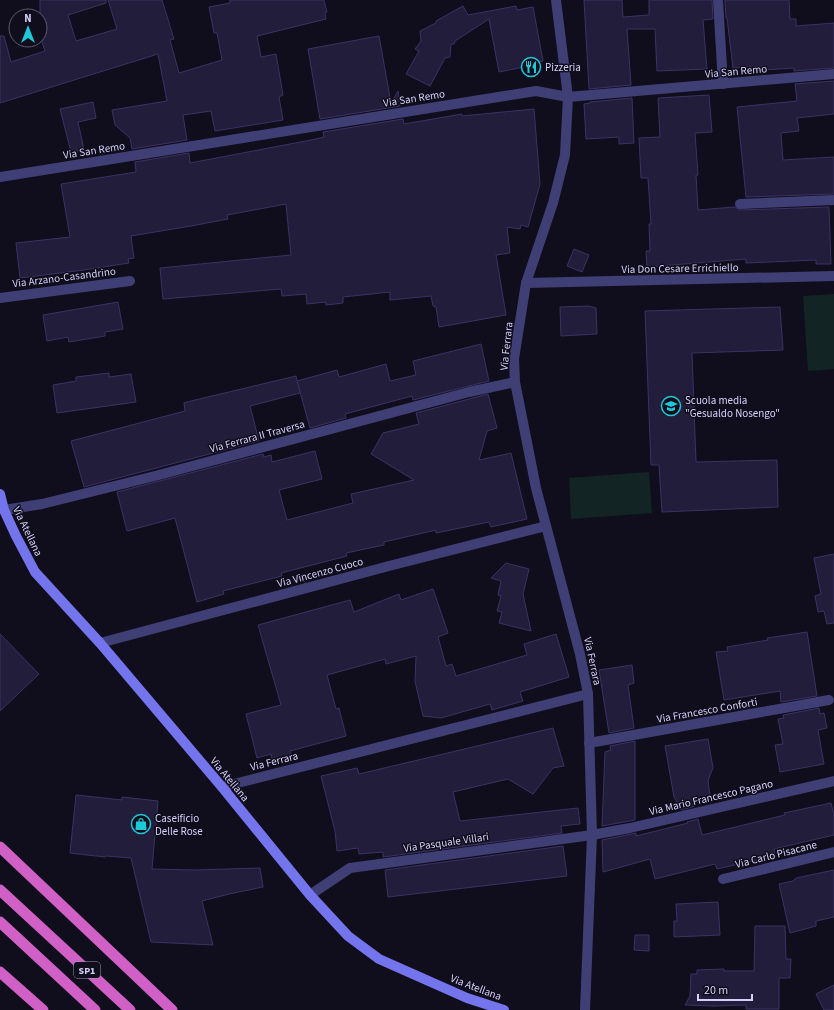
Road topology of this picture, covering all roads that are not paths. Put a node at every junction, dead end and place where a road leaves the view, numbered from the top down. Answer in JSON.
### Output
{"nodes":[{"id":1,"x":556,"y":0,"type":"edge"},
{"id":2,"x":718,"y":0,"type":"edge"},
{"id":3,"x":834,"y":74,"type":"edge"},
{"id":4,"x":724,"y":84,"type":"junction"},
{"id":5,"x":568,"y":97,"type":"junction"},
{"id":6,"x":0,"y":178,"type":"edge"},
{"id":7,"x":834,"y":200,"type":"edge"},
{"id":8,"x":740,"y":204,"type":"dead end"},
{"id":9,"x":834,"y":276,"type":"edge"},
{"id":10,"x":130,"y":281,"type":"dead end"},
{"id":11,"x":526,"y":283,"type":"junction"},
{"id":12,"x":0,"y":298,"type":"edge"},
{"id":13,"x":515,"y":382,"type":"junction"},
{"id":14,"x":0,"y":496,"type":"edge"},
{"id":15,"x":4,"y":510,"type":"junction"},
{"id":16,"x":546,"y":526,"type":"junction"},
{"id":17,"x":100,"y":643,"type":"junction"},
{"id":18,"x":588,"y":694,"type":"junction"},
{"id":19,"x":829,"y":700,"type":"dead end"},
{"id":20,"x":589,"y":743,"type":"junction"},
{"id":21,"x":834,"y":781,"type":"edge"},
{"id":22,"x":222,"y":787,"type":"junction"},
{"id":23,"x":592,"y":835,"type":"junction"},
{"id":24,"x":0,"y":847,"type":"edge"},
{"id":25,"x":834,"y":852,"type":"edge"},
{"id":26,"x":724,"y":879,"type":"dead end"},
{"id":27,"x":0,"y":890,"type":"edge"},
{"id":28,"x":310,"y":895,"type":"junction"},
{"id":29,"x":0,"y":922,"type":"edge"},
{"id":30,"x":0,"y":972,"type":"edge"},
{"id":31,"x":44,"y":1010,"type":"edge"},
{"id":32,"x":95,"y":1010,"type":"edge"},
{"id":33,"x":130,"y":1010,"type":"edge"},
{"id":34,"x":172,"y":1010,"type":"edge"},
{"id":35,"x":504,"y":1010,"type":"edge"},
{"id":36,"x":585,"y":1010,"type":"edge"}],
"edges":[{"from":1,"to":5,"type":"street","name":"Via Ferrara"},
{"from":2,"to":4,"type":"street"},
{"from":3,"to":4,"type":"street","name":"Via San Remo"},
{"from":4,"to":5,"type":"street","name":"Via San Remo"},
{"from":5,"to":6,"type":"street","name":"Via San Remo"},
{"from":5,"to":11,"type":"street","name":"Via Ferrara"},
{"from":7,"to":8,"type":"street"},
{"from":9,"to":11,"type":"street","name":"Via Don Cesare Errichiello"},
{"from":10,"to":12,"type":"street","name":"Via Arzano-Casandrino"},
{"from":11,"to":13,"type":"street","name":"Via Ferrara"},
{"from":13,"to":15,"type":"street","name":"Via Ferrara II Traversa"},
{"from":13,"to":16,"type":"street","name":"Via Ferrara"},
{"from":14,"to":15,"type":"main road","name":"Via Atellana"},
{"from":15,"to":17,"type":"main road","name":"Via Atellana"},
{"from":16,"to":17,"type":"street","name":"Via Vincenzo Cuoco"},
{"from":16,"to":18,"type":"street","name":"Via Ferrara"},
{"from":17,"to":22,"type":"main road","name":"Via Atellana"},
{"from":18,"to":20,"type":"street","name":"Via Ferrara"},
{"from":18,"to":22,"type":"street","name":"Via Ferrara"},
{"from":19,"to":20,"type":"street","name":"Via Francesco Conforti"},
{"from":20,"to":23,"type":"street","name":"Via Ferrara"},
{"from":21,"to":23,"type":"street","name":"Via Mario Francesco Pagano"},
{"from":22,"to":28,"type":"main road","name":"Via Atellana"},
{"from":23,"to":28,"type":"street","name":"Via Pasquale Villari"},
{"from":23,"to":36,"type":"street","name":"Via Ferrara"},
{"from":24,"to":34,"type":"highway"},
{"from":25,"to":26,"type":"street","name":"Via Carlo Pisacane"},
{"from":27,"to":33,"type":"highway","number":"SP1"},
{"from":28,"to":35,"type":"main road","name":"Via Atellana"},
{"from":29,"to":32,"type":"highway","number":"SP1"},
{"from":30,"to":31,"type":"highway"}]}
